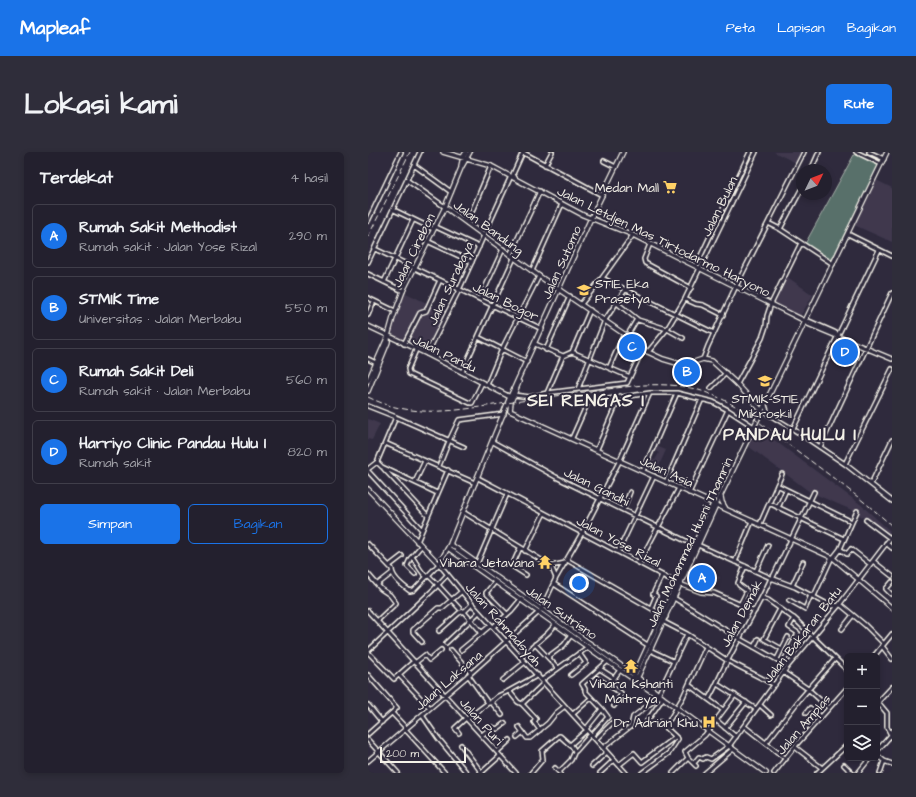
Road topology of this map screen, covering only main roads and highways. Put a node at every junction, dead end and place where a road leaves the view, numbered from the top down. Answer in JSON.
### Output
{"nodes":[{"id":1,"x":443,"y":152,"type":"edge"},
{"id":2,"x":466,"y":152,"type":"edge"},
{"id":3,"x":470,"y":152,"type":"edge"},
{"id":4,"x":623,"y":152,"type":"edge"},
{"id":5,"x":887,"y":152,"type":"edge"},
{"id":6,"x":465,"y":158,"type":"junction"},
{"id":7,"x":445,"y":207,"type":"junction"},
{"id":8,"x":591,"y":218,"type":"junction"},
{"id":9,"x":554,"y":286,"type":"junction"},
{"id":10,"x":559,"y":289,"type":"junction"},
{"id":11,"x":557,"y":296,"type":"junction"},
{"id":12,"x":805,"y":321,"type":"junction"},
{"id":13,"x":368,"y":326,"type":"edge"},
{"id":14,"x":388,"y":336,"type":"junction"},
{"id":15,"x":368,"y":381,"type":"edge"},
{"id":16,"x":368,"y":391,"type":"edge"},
{"id":17,"x":512,"y":397,"type":"junction"},
{"id":18,"x":510,"y":410,"type":"joint"},
{"id":19,"x":761,"y":412,"type":"junction"},
{"id":20,"x":369,"y":492,"type":"edge"},
{"id":21,"x":721,"y":495,"type":"junction"},
{"id":22,"x":715,"y":505,"type":"junction"},
{"id":23,"x":727,"y":510,"type":"junction"},
{"id":24,"x":449,"y":546,"type":"junction"},
{"id":25,"x":439,"y":564,"type":"joint"},
{"id":26,"x":679,"y":583,"type":"junction"},
{"id":27,"x":892,"y":608,"type":"edge"},
{"id":28,"x":540,"y":611,"type":"junction"},
{"id":29,"x":664,"y":616,"type":"junction"},
{"id":30,"x":635,"y":678,"type":"junction"},
{"id":31,"x":760,"y":772,"type":"edge"},
{"id":32,"x":766,"y":773,"type":"edge"}],
"edges":[{"from":1,"to":6,"type":"main road"},
{"from":2,"to":6,"type":"main road"},
{"from":3,"to":6,"type":"main road"},
{"from":4,"to":8,"type":"main road","name":"Jalan Sutomo"},
{"from":5,"to":12,"type":"main road","name":"Jalan Mohammad Husni Thamrin"},
{"from":6,"to":7,"type":"main road","name":"Jalan Cirebon"},
{"from":6,"to":8,"type":"main road","name":"Jalan Letdjen Mas Tirtodarmo Haryono"},
{"from":7,"to":9,"type":"main road","name":"Jalan Bandung"},
{"from":7,"to":14,"type":"main road","name":"Jalan Cirebon"},
{"from":8,"to":10,"type":"main road","name":"Jalan Sutomo"},
{"from":8,"to":12,"type":"main road","name":"Jalan Letdjen Mas Tirtodarmo Haryono"},
{"from":9,"to":10,"type":"main road","name":"Jalan Bandung"},
{"from":9,"to":11,"type":"main road"},
{"from":10,"to":11,"type":"main road","name":"Jalan Sutomo"},
{"from":10,"to":19,"type":"main road","name":"Jalan Bandung"},
{"from":11,"to":17,"type":"main road","name":"Jalan Sutomo"},
{"from":12,"to":19,"type":"main road","name":"Jalan Mohammad Husni Thamrin"},
{"from":13,"to":14,"type":"main road","name":"Jalan Pandu"},
{"from":14,"to":15,"type":"main road"},
{"from":14,"to":16,"type":"main road","name":"Jalan Cirebon"},
{"from":14,"to":17,"type":"main road","name":"Jalan Pandu"},
{"from":17,"to":18,"type":"main road","name":"Jalan Sutomo"},
{"from":17,"to":24,"type":"main road","name":"Jalan Sutomo"},
{"from":18,"to":22,"type":"main road","name":"Jalan Asia"},
{"from":19,"to":21,"type":"main road","name":"Jalan Mohammad Husni Thamrin"},
{"from":20,"to":25,"type":"main road","name":"Jalan Rahmadsyah"},
{"from":21,"to":22,"type":"main road","name":"Jalan Mohammad Husni Thamrin"},
{"from":21,"to":23,"type":"main road"},
{"from":22,"to":23,"type":"main road","name":"Jalan Asia"},
{"from":22,"to":26,"type":"main road","name":"Jalan Mohammad Husni Thamrin"},
{"from":23,"to":27,"type":"main road","name":"Jalan Asia"},
{"from":24,"to":25,"type":"main road","name":"Jalan Sutomo"},
{"from":24,"to":28,"type":"main road","name":"Jalan Sutrisno"},
{"from":24,"to":28,"type":"main road","name":"Jalan Sutrisno"},
{"from":26,"to":29,"type":"main road","name":"Jalan Mohammad Husni Thamrin"},
{"from":26,"to":29,"type":"main road","name":"Jalan Mohammad Husni Thamrin"},
{"from":28,"to":30,"type":"main road","name":"Jalan Sutrisno"},
{"from":28,"to":30,"type":"main road","name":"Jalan Sutrisno"},
{"from":29,"to":30,"type":"main road","name":"Jalan Mohammad Husni Thamrin"},
{"from":30,"to":31,"type":"main road","name":"Jalan Sutrisno"},
{"from":31,"to":32,"type":"main road","name":"Jalan Sutrisno"}]}
